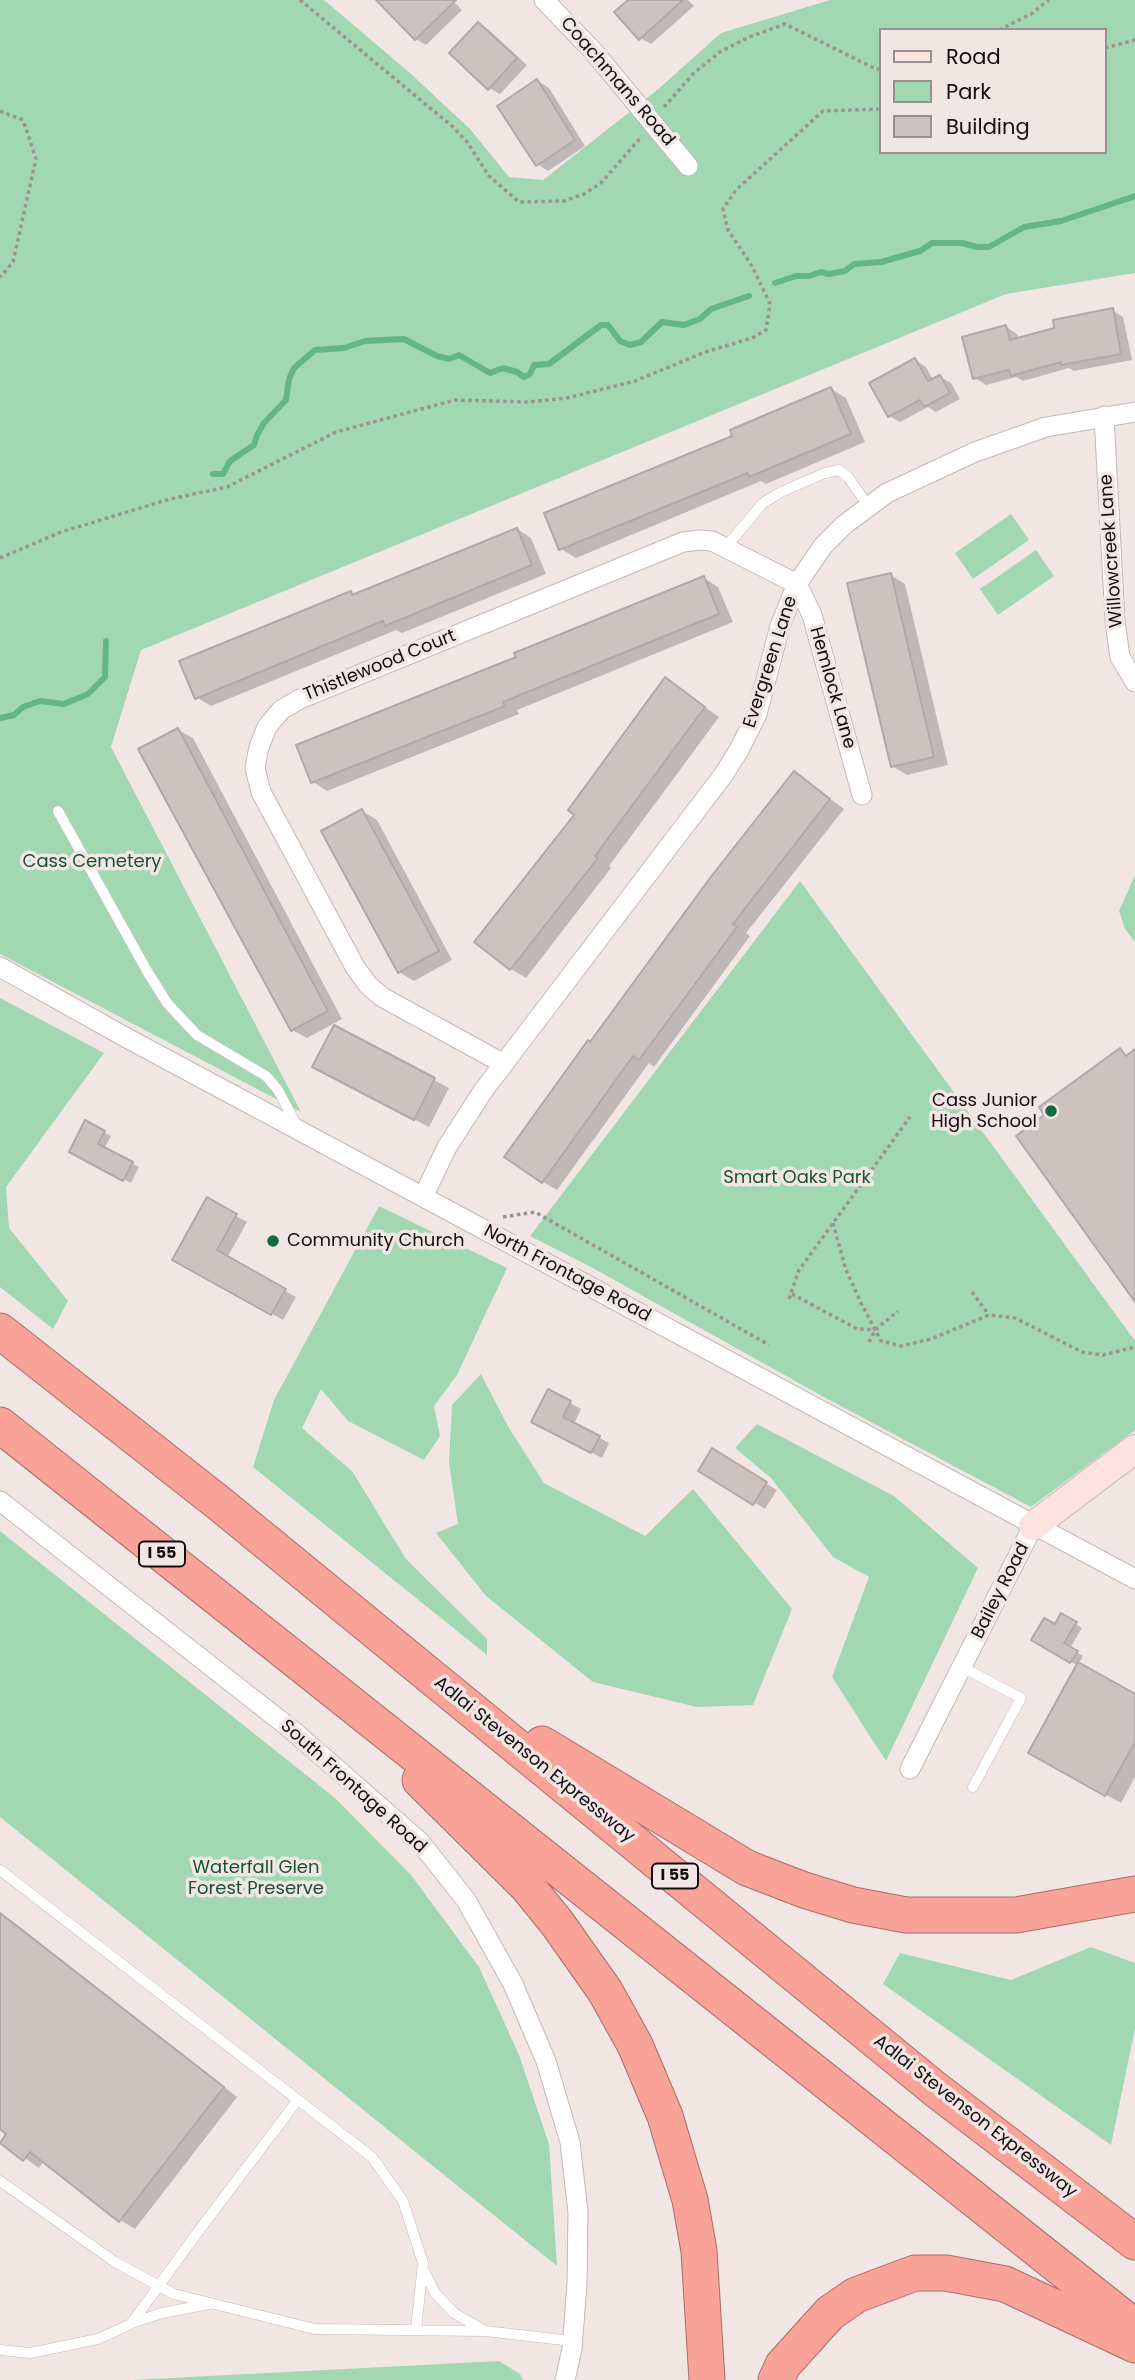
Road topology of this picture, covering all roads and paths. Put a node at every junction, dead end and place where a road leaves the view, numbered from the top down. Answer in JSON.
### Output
{"nodes":[{"id":1,"x":300,"y":0,"type":"edge"},
{"id":2,"x":544,"y":0,"type":"edge"},
{"id":3,"x":1049,"y":0,"type":"edge"},
{"id":4,"x":1003,"y":28,"type":"edge"},
{"id":5,"x":1135,"y":40,"type":"edge"},
{"id":6,"x":1107,"y":47,"type":"edge"},
{"id":7,"x":880,"y":69,"type":"edge"},
{"id":8,"x":880,"y":109,"type":"edge"},
{"id":9,"x":0,"y":111,"type":"edge"},
{"id":10,"x":653,"y":121,"type":"junction"},
{"id":11,"x":688,"y":166,"type":"dead end"},
{"id":12,"x":0,"y":277,"type":"edge"},
{"id":13,"x":1135,"y":412,"type":"edge"},
{"id":14,"x":1104,"y":416,"type":"junction"},
{"id":15,"x":869,"y":507,"type":"junction"},
{"id":16,"x":726,"y":547,"type":"junction"},
{"id":17,"x":0,"y":558,"type":"edge"},
{"id":18,"x":797,"y":584,"type":"junction"},
{"id":19,"x":1135,"y":682,"type":"edge"},
{"id":20,"x":862,"y":795,"type":"dead end"},
{"id":21,"x":58,"y":811,"type":"dead end"},
{"id":22,"x":0,"y":967,"type":"edge"},
{"id":23,"x":504,"y":1064,"type":"junction"},
{"id":24,"x":910,"y":1117,"type":"dead end"},
{"id":25,"x":299,"y":1129,"type":"junction"},
{"id":26,"x":423,"y":1197,"type":"junction"},
{"id":27,"x":833,"y":1223,"type":"junction"},
{"id":28,"x":475,"y":1225,"type":"junction"},
{"id":29,"x":972,"y":1292,"type":"dead end"},
{"id":30,"x":898,"y":1311,"type":"dead end"},
{"id":31,"x":989,"y":1315,"type":"junction"},
{"id":32,"x":875,"y":1330,"type":"junction"},
{"id":33,"x":0,"y":1331,"type":"edge"},
{"id":34,"x":869,"y":1342,"type":"dead end"},
{"id":35,"x":769,"y":1345,"type":"dead end"},
{"id":36,"x":1135,"y":1347,"type":"edge"},
{"id":37,"x":0,"y":1425,"type":"edge"},
{"id":38,"x":1135,"y":1449,"type":"edge"},
{"id":39,"x":0,"y":1501,"type":"edge"},
{"id":40,"x":1033,"y":1526,"type":"junction"},
{"id":41,"x":1135,"y":1579,"type":"edge"},
{"id":42,"x":962,"y":1667,"type":"junction"},
{"id":43,"x":326,"y":1682,"type":"junction"},
{"id":44,"x":445,"y":1688,"type":"junction"},
{"id":45,"x":911,"y":1769,"type":"dead end"},
{"id":46,"x":973,"y":1787,"type":"dead end"},
{"id":47,"x":0,"y":1870,"type":"edge"},
{"id":48,"x":1135,"y":1894,"type":"edge"},
{"id":49,"x":297,"y":2101,"type":"junction"},
{"id":50,"x":0,"y":2181,"type":"edge"},
{"id":51,"x":1135,"y":2242,"type":"edge"},
{"id":52,"x":422,"y":2267,"type":"junction"},
{"id":53,"x":159,"y":2286,"type":"junction"},
{"id":54,"x":211,"y":2304,"type":"junction"},
{"id":55,"x":131,"y":2324,"type":"junction"},
{"id":56,"x":1135,"y":2327,"type":"edge"},
{"id":57,"x":416,"y":2329,"type":"junction"},
{"id":58,"x":485,"y":2331,"type":"junction"},
{"id":59,"x":572,"y":2341,"type":"junction"},
{"id":60,"x":1135,"y":2345,"type":"edge"},
{"id":61,"x":0,"y":2350,"type":"edge"},
{"id":62,"x":565,"y":2380,"type":"edge"},
{"id":63,"x":707,"y":2380,"type":"edge"},
{"id":64,"x":776,"y":2380,"type":"edge"}],
"edges":[{"from":1,"to":10,"type":"path"},
{"from":2,"to":10,"type":"street","name":"Coachmans Road"},
{"from":3,"to":4,"type":"path"},
{"from":5,"to":6,"type":"path"},
{"from":7,"to":10,"type":"path"},
{"from":8,"to":17,"type":"path"},
{"from":9,"to":12,"type":"path"},
{"from":10,"to":11,"type":"street","name":"Coachmans Road"},
{"from":13,"to":14,"type":"street","name":"Evergreen Lane"},
{"from":14,"to":15,"type":"street","name":"Evergreen Lane"},
{"from":14,"to":19,"type":"street","name":"Willowcreek Lane"},
{"from":15,"to":16,"type":"lane"},
{"from":15,"to":18,"type":"street","name":"Evergreen Lane"},
{"from":16,"to":18,"type":"street","name":"Thistlewood Court"},
{"from":16,"to":23,"type":"street","name":"Thistlewood Court"},
{"from":18,"to":20,"type":"street","name":"Hemlock Lane"},
{"from":18,"to":23,"type":"street","name":"Evergreen Lane"},
{"from":21,"to":25,"type":"lane"},
{"from":22,"to":25,"type":"street","name":"North Frontage Road"},
{"from":23,"to":26,"type":"street","name":"Evergreen Lane"},
{"from":24,"to":27,"type":"path"},
{"from":25,"to":26,"type":"street","name":"North Frontage Road"},
{"from":26,"to":28,"type":"street","name":"North Frontage Road"},
{"from":27,"to":32,"type":"path"},
{"from":27,"to":32,"type":"path"},
{"from":28,"to":35,"type":"path"},
{"from":28,"to":40,"type":"street","name":"North Frontage Road"},
{"from":29,"to":31,"type":"path"},
{"from":30,"to":32,"type":"path"},
{"from":31,"to":32,"type":"path"},
{"from":31,"to":36,"type":"path"},
{"from":32,"to":34,"type":"path"},
{"from":33,"to":44,"type":"highway","name":"Adlai Stevenson Expressway","number":"I 55"},
{"from":37,"to":43,"type":"highway","number":"I 55"},
{"from":38,"to":40,"type":"street","name":"Bailey Road"},
{"from":39,"to":59,"type":"street","name":"South Frontage Road"},
{"from":40,"to":41,"type":"street","name":"North Frontage Road"},
{"from":40,"to":42,"type":"street","name":"Bailey Road"},
{"from":42,"to":45,"type":"street","name":"Bailey Road"},
{"from":42,"to":46,"type":"lane"},
{"from":43,"to":56,"type":"highway","number":"I 55"},
{"from":43,"to":63,"type":"highway"},
{"from":44,"to":48,"type":"highway"},
{"from":44,"to":51,"type":"highway","name":"Adlai Stevenson Expressway","number":"I 55"},
{"from":47,"to":49,"type":"lane"},
{"from":49,"to":52,"type":"lane"},
{"from":49,"to":53,"type":"lane"},
{"from":50,"to":53,"type":"lane"},
{"from":52,"to":57,"type":"lane"},
{"from":52,"to":58,"type":"lane"},
{"from":53,"to":54,"type":"lane"},
{"from":53,"to":55,"type":"lane"},
{"from":54,"to":55,"type":"lane"},
{"from":54,"to":57,"type":"lane"},
{"from":55,"to":61,"type":"lane"},
{"from":57,"to":58,"type":"lane"},
{"from":58,"to":59,"type":"lane"},
{"from":59,"to":62,"type":"street","name":"South Frontage Road"},
{"from":60,"to":64,"type":"highway"}]}
